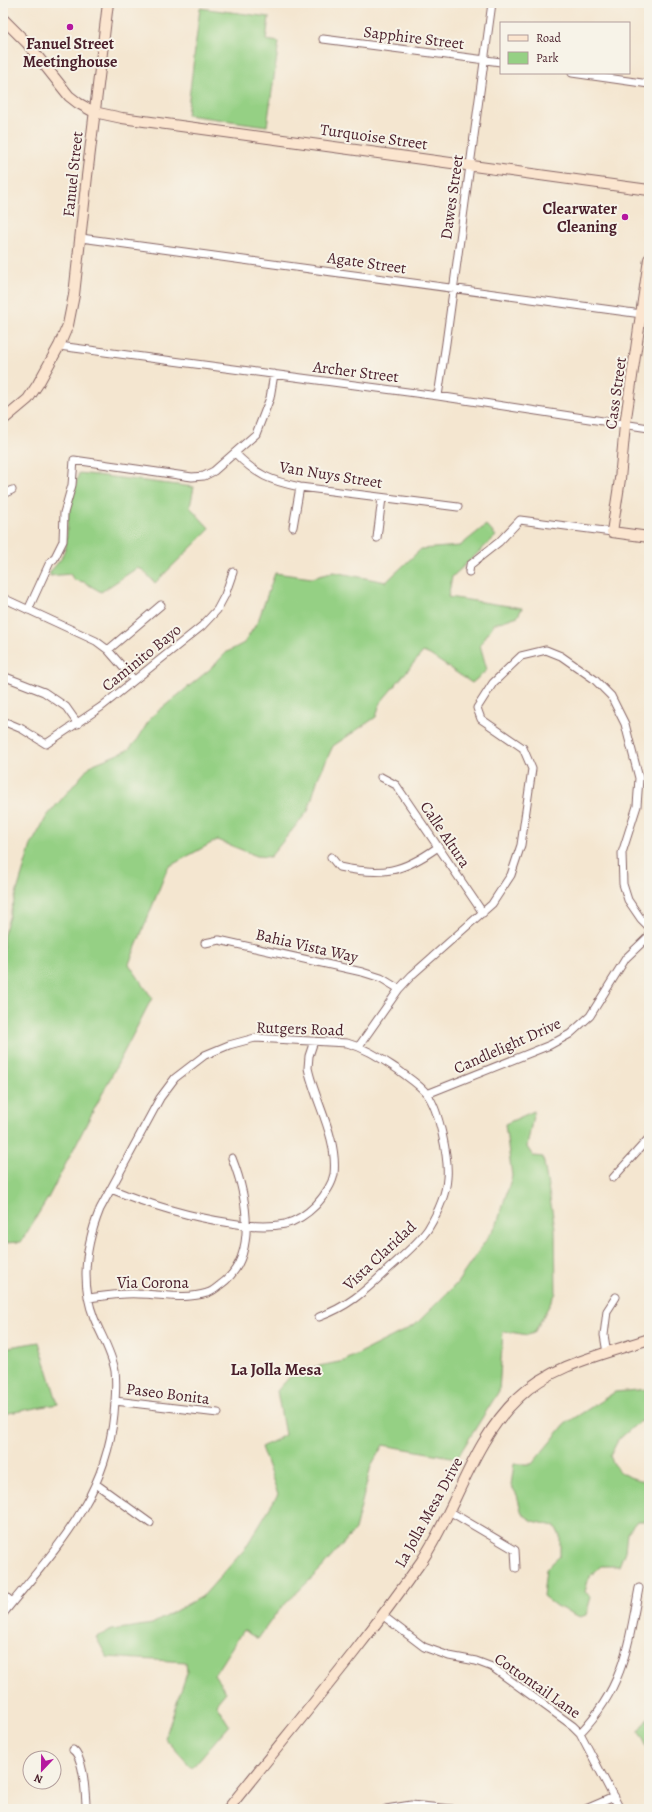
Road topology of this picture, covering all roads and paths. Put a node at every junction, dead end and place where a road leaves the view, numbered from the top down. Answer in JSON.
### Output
{"nodes":[{"id":1,"x":108,"y":3,"type":"edge"},
{"id":2,"x":492,"y":3,"type":"edge"},
{"id":3,"x":3,"y":19,"type":"edge"},
{"id":4,"x":323,"y":39,"type":"dead end"},
{"id":5,"x":484,"y":60,"type":"junction"},
{"id":6,"x":500,"y":62,"type":"edge"},
{"id":7,"x":579,"y":74,"type":"edge"},
{"id":8,"x":649,"y":84,"type":"edge"},
{"id":9,"x":94,"y":112,"type":"junction"},
{"id":10,"x":470,"y":164,"type":"junction"},
{"id":11,"x":649,"y":190,"type":"edge"},
{"id":12,"x":81,"y":238,"type":"junction"},
{"id":13,"x":649,"y":259,"type":"edge"},
{"id":14,"x":454,"y":289,"type":"junction"},
{"id":15,"x":645,"y":315,"type":"edge"},
{"id":16,"x":59,"y":346,"type":"junction"},
{"id":17,"x":274,"y":374,"type":"junction"},
{"id":18,"x":438,"y":396,"type":"junction"},
{"id":19,"x":3,"y":420,"type":"edge"},
{"id":20,"x":625,"y":424,"type":"junction"},
{"id":21,"x":649,"y":428,"type":"edge"},
{"id":22,"x":235,"y":453,"type":"junction"},
{"id":23,"x":300,"y":487,"type":"junction"},
{"id":24,"x":12,"y":490,"type":"dead end"},
{"id":25,"x":3,"y":494,"type":"edge"},
{"id":26,"x":382,"y":498,"type":"junction"},
{"id":27,"x":458,"y":507,"type":"dead end"},
{"id":28,"x":293,"y":527,"type":"dead end"},
{"id":29,"x":612,"y":532,"type":"junction"},
{"id":30,"x":649,"y":537,"type":"edge"},
{"id":31,"x":377,"y":538,"type":"dead end"},
{"id":32,"x":233,"y":572,"type":"dead end"},
{"id":33,"x":469,"y":572,"type":"dead end"},
{"id":34,"x":3,"y":598,"type":"edge"},
{"id":35,"x":161,"y":605,"type":"dead end"},
{"id":36,"x":28,"y":610,"type":"junction"},
{"id":37,"x":108,"y":650,"type":"junction"},
{"id":38,"x":3,"y":676,"type":"edge"},
{"id":39,"x":134,"y":680,"type":"junction"},
{"id":40,"x":3,"y":721,"type":"edge"},
{"id":41,"x":78,"y":724,"type":"junction"},
{"id":42,"x":381,"y":777,"type":"dead end"},
{"id":43,"x":438,"y":847,"type":"junction"},
{"id":44,"x":332,"y":857,"type":"dead end"},
{"id":45,"x":483,"y":912,"type":"junction"},
{"id":46,"x":649,"y":927,"type":"edge"},
{"id":47,"x":649,"y":936,"type":"edge"},
{"id":48,"x":205,"y":943,"type":"dead end"},
{"id":49,"x":400,"y":989,"type":"junction"},
{"id":50,"x":314,"y":1041,"type":"junction"},
{"id":51,"x":359,"y":1046,"type":"junction"},
{"id":52,"x":428,"y":1094,"type":"junction"},
{"id":53,"x":649,"y":1138,"type":"edge"},
{"id":54,"x":232,"y":1158,"type":"dead end"},
{"id":55,"x":613,"y":1178,"type":"dead end"},
{"id":56,"x":111,"y":1189,"type":"junction"},
{"id":57,"x":246,"y":1225,"type":"junction"},
{"id":58,"x":616,"y":1297,"type":"dead end"},
{"id":59,"x":89,"y":1298,"type":"junction"},
{"id":60,"x":318,"y":1317,"type":"dead end"},
{"id":61,"x":649,"y":1339,"type":"edge"},
{"id":62,"x":607,"y":1353,"type":"junction"},
{"id":63,"x":115,"y":1401,"type":"junction"},
{"id":64,"x":218,"y":1413,"type":"dead end"},
{"id":65,"x":96,"y":1484,"type":"junction"},
{"id":66,"x":449,"y":1511,"type":"junction"},
{"id":67,"x":150,"y":1523,"type":"dead end"},
{"id":68,"x":516,"y":1568,"type":"dead end"},
{"id":69,"x":639,"y":1588,"type":"dead end"},
{"id":70,"x":3,"y":1594,"type":"edge"},
{"id":71,"x":12,"y":1602,"type":"junction"},
{"id":72,"x":3,"y":1614,"type":"edge"},
{"id":73,"x":382,"y":1615,"type":"junction"},
{"id":74,"x":580,"y":1733,"type":"junction"},
{"id":75,"x":73,"y":1750,"type":"dead end"},
{"id":76,"x":614,"y":1797,"type":"junction"},
{"id":77,"x":85,"y":1809,"type":"edge"},
{"id":78,"x":228,"y":1809,"type":"edge"},
{"id":79,"x":386,"y":1809,"type":"edge"},
{"id":80,"x":452,"y":1809,"type":"edge"},
{"id":81,"x":586,"y":1809,"type":"edge"},
{"id":82,"x":620,"y":1809,"type":"edge"}],
"edges":[{"from":1,"to":9,"type":"street","name":"Fanuel Street"},
{"from":2,"to":5,"type":"street","name":"Dawes Street"},
{"from":3,"to":9,"type":"street","name":"Turquoise Street"},
{"from":4,"to":5,"type":"street","name":"Sapphire Street"},
{"from":5,"to":6,"type":"street","name":"Sapphire Street"},
{"from":5,"to":10,"type":"street","name":"Dawes Street"},
{"from":7,"to":8,"type":"street"},
{"from":9,"to":10,"type":"street","name":"Turquoise Street"},
{"from":9,"to":12,"type":"street","name":"Fanuel Street"},
{"from":10,"to":11,"type":"street","name":"Turquoise Street"},
{"from":10,"to":14,"type":"street","name":"Dawes Street"},
{"from":12,"to":14,"type":"street","name":"Agate Street"},
{"from":12,"to":16,"type":"street","name":"Fanuel Street"},
{"from":13,"to":15,"type":"street","name":"Cass Street"},
{"from":14,"to":15,"type":"street","name":"Agate Street"},
{"from":14,"to":18,"type":"street","name":"Dawes Street"},
{"from":15,"to":20,"type":"street","name":"Cass Street"},
{"from":16,"to":17,"type":"street","name":"Archer Street"},
{"from":16,"to":19,"type":"street","name":"Fanuel Street"},
{"from":17,"to":18,"type":"street","name":"Archer Street"},
{"from":17,"to":22,"type":"street"},
{"from":18,"to":20,"type":"street","name":"Archer Street"},
{"from":20,"to":21,"type":"street","name":"Archer Street"},
{"from":20,"to":29,"type":"street","name":"Cass Street"},
{"from":22,"to":23,"type":"street","name":"Van Nuys Street"},
{"from":22,"to":36,"type":"street"},
{"from":23,"to":26,"type":"street","name":"Van Nuys Street"},
{"from":23,"to":28,"type":"street"},
{"from":24,"to":25,"type":"street"},
{"from":26,"to":27,"type":"street","name":"Van Nuys Street"},
{"from":26,"to":31,"type":"street"},
{"from":29,"to":30,"type":"street"},
{"from":29,"to":33,"type":"street"},
{"from":32,"to":39,"type":"street","name":"Caminito Bayo"},
{"from":34,"to":36,"type":"street"},
{"from":35,"to":37,"type":"street"},
{"from":36,"to":37,"type":"street"},
{"from":37,"to":39,"type":"street"},
{"from":38,"to":41,"type":"street"},
{"from":39,"to":41,"type":"street","name":"Caminito Bayo"},
{"from":40,"to":41,"type":"street","name":"Caminito Bayo"},
{"from":42,"to":43,"type":"street","name":"Calle Altura"},
{"from":43,"to":44,"type":"street"},
{"from":43,"to":45,"type":"street","name":"Calle Altura"},
{"from":45,"to":46,"type":"street","name":"Rutgers Road"},
{"from":45,"to":49,"type":"street","name":"Rutgers Road"},
{"from":47,"to":52,"type":"street","name":"Candlelight Drive"},
{"from":48,"to":49,"type":"street","name":"Bahia Vista Way"},
{"from":49,"to":51,"type":"street","name":"Rutgers Road"},
{"from":50,"to":51,"type":"street","name":"Rutgers Road"},
{"from":50,"to":56,"type":"street","name":"Rutgers Road"},
{"from":50,"to":57,"type":"street"},
{"from":51,"to":52,"type":"street","name":"Vista Claridad"},
{"from":52,"to":60,"type":"street","name":"Vista Claridad"},
{"from":53,"to":55,"type":"street"},
{"from":54,"to":57,"type":"street","name":"Via Corona"},
{"from":56,"to":57,"type":"street"},
{"from":56,"to":59,"type":"street","name":"Rutgers Road"},
{"from":57,"to":59,"type":"street","name":"Via Corona"},
{"from":58,"to":62,"type":"street"},
{"from":59,"to":63,"type":"street","name":"Rutgers Road"},
{"from":61,"to":62,"type":"street","name":"La Jolla Mesa Drive"},
{"from":62,"to":66,"type":"street","name":"La Jolla Mesa Drive"},
{"from":63,"to":64,"type":"street","name":"Paseo Bonita"},
{"from":63,"to":65,"type":"street","name":"Rutgers Road"},
{"from":65,"to":67,"type":"street"},
{"from":65,"to":71,"type":"street","name":"Rutgers Road"},
{"from":66,"to":68,"type":"street"},
{"from":66,"to":73,"type":"street","name":"La Jolla Mesa Drive"},
{"from":69,"to":74,"type":"street"},
{"from":70,"to":71,"type":"street"},
{"from":71,"to":72,"type":"street","name":"Rutgers Road"},
{"from":73,"to":74,"type":"street","name":"Cottontail Lane"},
{"from":73,"to":78,"type":"street","name":"La Jolla Mesa Drive"},
{"from":74,"to":76,"type":"street","name":"Cottontail Lane"},
{"from":75,"to":77,"type":"street"},
{"from":76,"to":81,"type":"street"},
{"from":76,"to":82,"type":"street","name":"Cottontail Lane"},
{"from":79,"to":80,"type":"street"}]}
